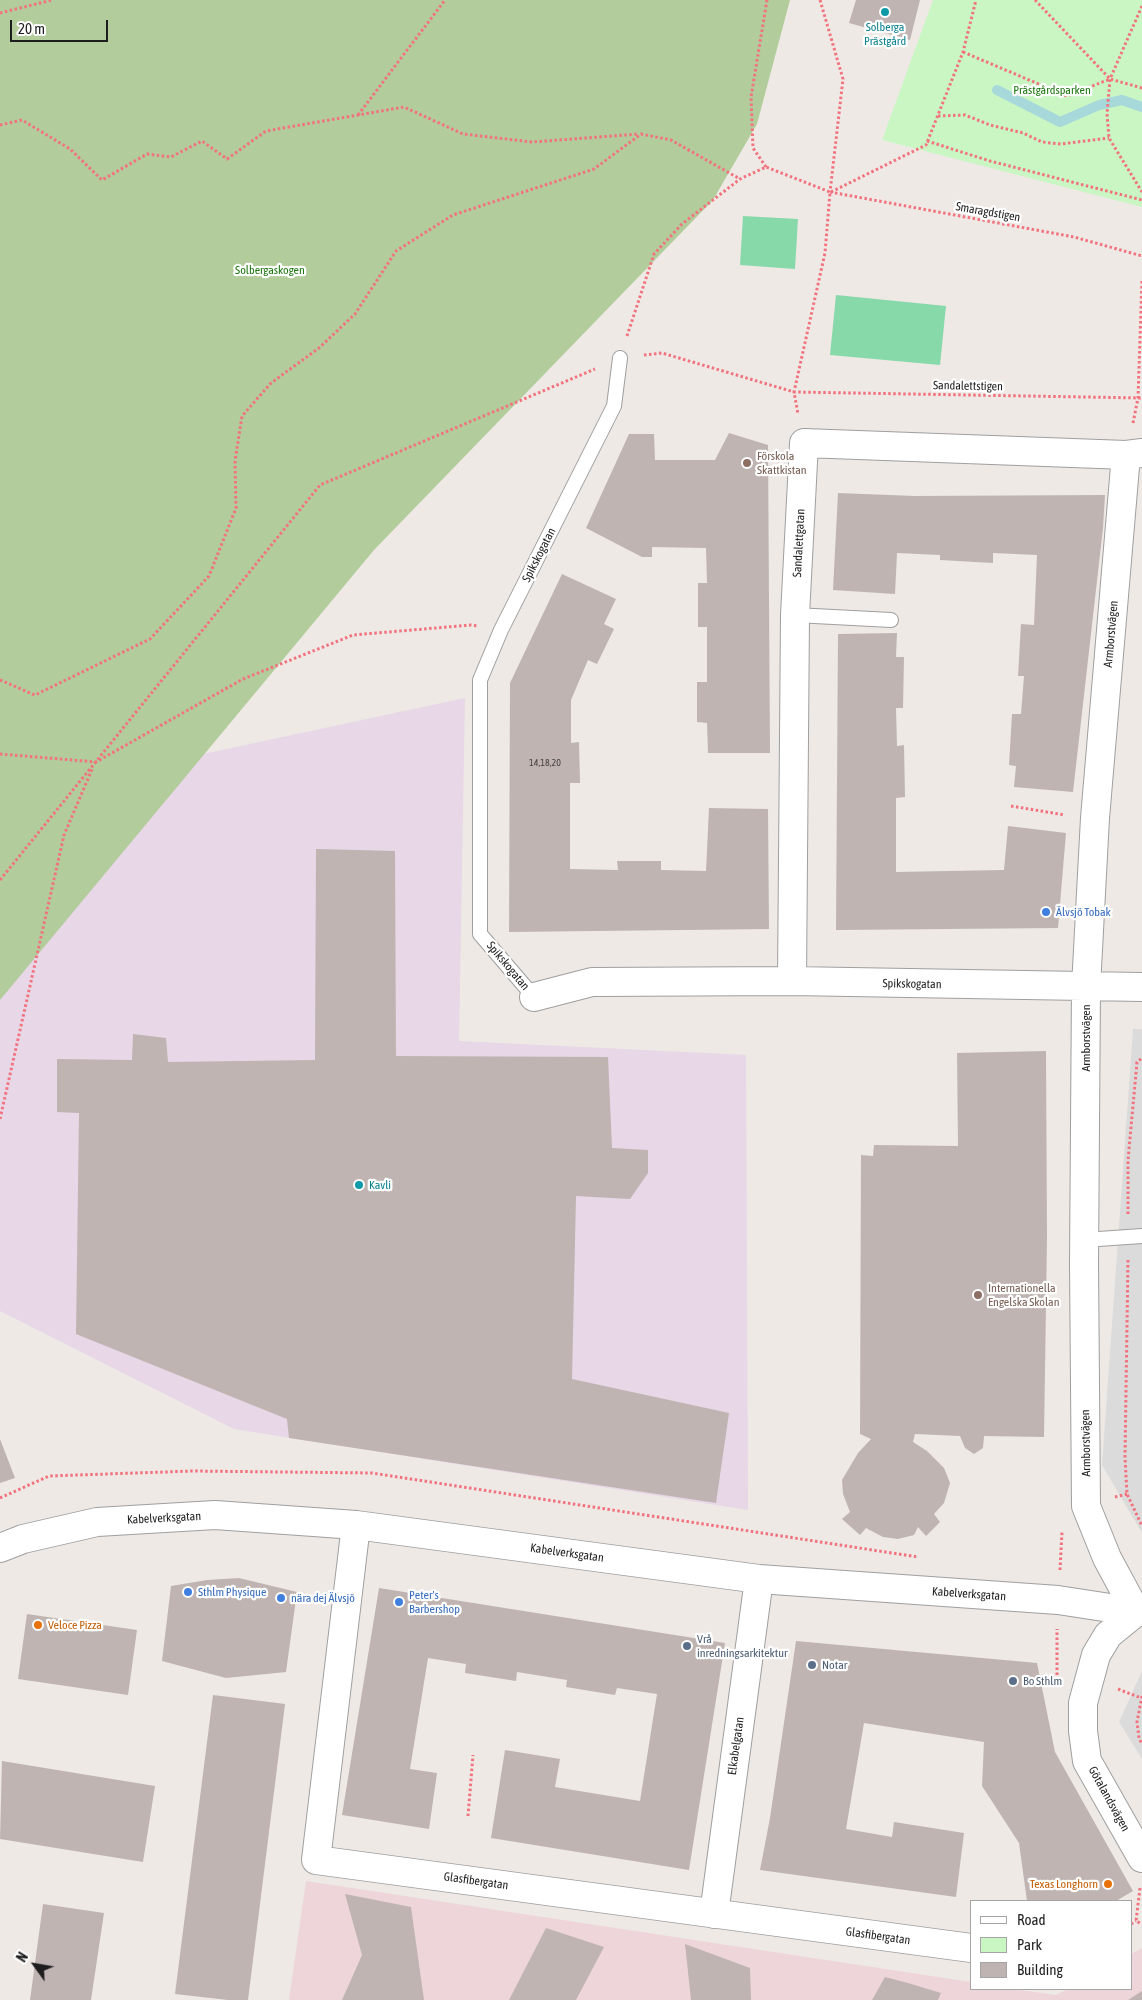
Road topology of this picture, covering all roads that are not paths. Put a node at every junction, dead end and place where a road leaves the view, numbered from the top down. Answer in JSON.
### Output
{"nodes":[{"id":1,"x":620,"y":358,"type":"road end"},
{"id":2,"x":1134,"y":454,"type":"edge"},
{"id":3,"x":795,"y":615,"type":"junction"},
{"id":4,"x":891,"y":620,"type":"dead end"},
{"id":5,"x":792,"y":981,"type":"junction"},
{"id":6,"x":1086,"y":987,"type":"junction"},
{"id":7,"x":1142,"y":987,"type":"edge"},
{"id":8,"x":534,"y":997,"type":"joint"},
{"id":9,"x":1135,"y":1237,"type":"edge"},
{"id":10,"x":1084,"y":1240,"type":"junction"},
{"id":11,"x":356,"y":1525,"type":"junction"},
{"id":12,"x":0,"y":1548,"type":"edge"},
{"id":13,"x":759,"y":1579,"type":"junction"},
{"id":14,"x":1139,"y":1611,"type":"edge"},
{"id":15,"x":1142,"y":1858,"type":"edge"},
{"id":16,"x":714,"y":1914,"type":"junction"},
{"id":17,"x":970,"y":1948,"type":"edge"}],
"edges":[{"from":1,"to":8,"type":"lane","name":"Spikskogatan"},
{"from":2,"to":3,"type":"street","name":"Sandalettgatan"},
{"from":2,"to":6,"type":"street","name":"Armborstvägen"},
{"from":3,"to":4,"type":"lane"},
{"from":3,"to":5,"type":"street","name":"Sandalettgatan"},
{"from":5,"to":6,"type":"street","name":"Spikskogatan"},
{"from":5,"to":8,"type":"street","name":"Spikskogatan"},
{"from":6,"to":7,"type":"street","name":"Spikskogatan"},
{"from":6,"to":10,"type":"street","name":"Armborstvägen"},
{"from":9,"to":10,"type":"lane"},
{"from":10,"to":14,"type":"street","name":"Armborstvägen"},
{"from":11,"to":12,"type":"street","name":"Kabelverksgatan"},
{"from":11,"to":13,"type":"street","name":"Kabelverksgatan"},
{"from":11,"to":16,"type":"street","name":"Glasfibergatan"},
{"from":13,"to":14,"type":"street","name":"Kabelverksgatan"},
{"from":13,"to":16,"type":"street","name":"Elkabelgatan"},
{"from":14,"to":15,"type":"street","name":"Götalandsvägen"},
{"from":16,"to":17,"type":"street","name":"Glasfibergatan"}]}
